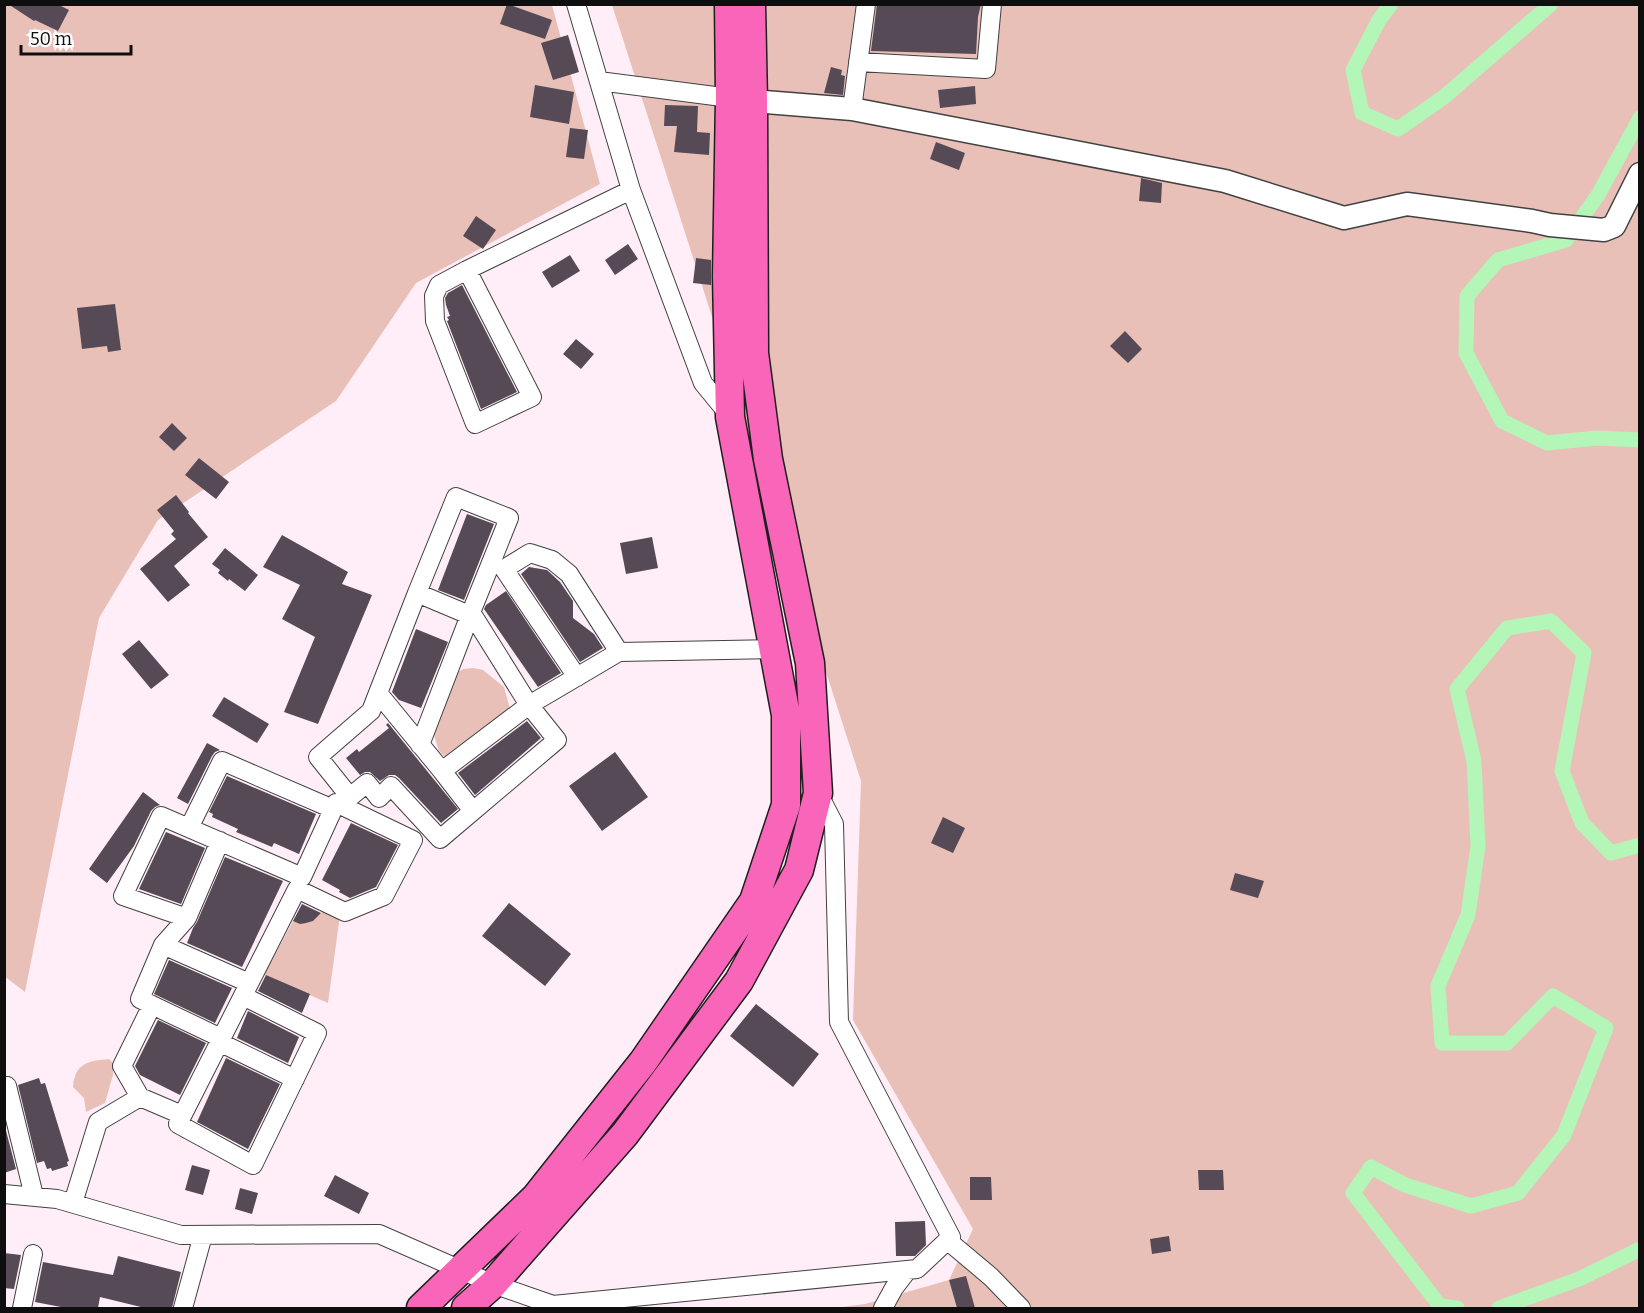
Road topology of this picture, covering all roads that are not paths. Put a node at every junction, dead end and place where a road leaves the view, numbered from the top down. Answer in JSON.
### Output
{"nodes":[{"id":1,"x":576,"y":4,"type":"edge"},
{"id":2,"x":729,"y":4,"type":"edge"},
{"id":3,"x":751,"y":4,"type":"edge"},
{"id":4,"x":866,"y":4,"type":"edge"},
{"id":5,"x":992,"y":4,"type":"edge"},
{"id":6,"x":858,"y":62,"type":"junction"},
{"id":7,"x":599,"y":81,"type":"junction"},
{"id":8,"x":742,"y":100,"type":"junction"},
{"id":9,"x":852,"y":109,"type":"junction"},
{"id":10,"x":1640,"y":174,"type":"edge"},
{"id":11,"x":631,"y":190,"type":"junction"},
{"id":12,"x":467,"y":270,"type":"junction"},
{"id":13,"x":730,"y":417,"type":"junction"},
{"id":14,"x":498,"y":567,"type":"junction"},
{"id":15,"x":417,"y":593,"type":"junction"},
{"id":16,"x":470,"y":615,"type":"junction"},
{"id":17,"x":774,"y":649,"type":"junction"},
{"id":18,"x":619,"y":652,"type":"junction"},
{"id":19,"x":577,"y":677,"type":"junction"},
{"id":20,"x":378,"y":693,"type":"junction"},
{"id":21,"x":529,"y":705,"type":"junction"},
{"id":22,"x":420,"y":745,"type":"junction"},
{"id":23,"x":442,"y":771,"type":"junction"},
{"id":24,"x":818,"y":793,"type":"junction"},
{"id":25,"x":333,"y":809,"type":"junction"},
{"id":26,"x":473,"y":811,"type":"junction"},
{"id":27,"x":189,"y":828,"type":"junction"},
{"id":28,"x":220,"y":841,"type":"junction"},
{"id":29,"x":300,"y":883,"type":"junction"},
{"id":30,"x":187,"y":918,"type":"junction"},
{"id":31,"x":163,"y":945,"type":"junction"},
{"id":32,"x":246,"y":990,"type":"junction"},
{"id":33,"x":152,"y":1005,"type":"junction"},
{"id":34,"x":220,"y":1040,"type":"junction"},
{"id":35,"x":295,"y":1079,"type":"junction"},
{"id":36,"x":7,"y":1086,"type":"dead end"},
{"id":37,"x":140,"y":1097,"type":"junction"},
{"id":38,"x":182,"y":1115,"type":"junction"},
{"id":39,"x":4,"y":1194,"type":"edge"},
{"id":40,"x":34,"y":1196,"type":"junction"},
{"id":41,"x":73,"y":1203,"type":"junction"},
{"id":42,"x":203,"y":1234,"type":"junction"},
{"id":43,"x":947,"y":1240,"type":"junction"},
{"id":44,"x":33,"y":1254,"type":"dead end"},
{"id":45,"x":462,"y":1270,"type":"junction"},
{"id":46,"x":907,"y":1271,"type":"junction"},
{"id":47,"x":493,"y":1284,"type":"junction"},
{"id":48,"x":19,"y":1307,"type":"edge"},
{"id":49,"x":183,"y":1308,"type":"edge"},
{"id":50,"x":421,"y":1308,"type":"edge"},
{"id":51,"x":466,"y":1308,"type":"edge"},
{"id":52,"x":883,"y":1308,"type":"edge"},
{"id":53,"x":1021,"y":1308,"type":"edge"}],
"edges":[{"from":1,"to":7,"type":"street"},
{"from":2,"to":8,"type":"main road"},
{"from":3,"to":8,"type":"main road"},
{"from":4,"to":6,"type":"street"},
{"from":5,"to":6,"type":"street"},
{"from":6,"to":9,"type":"street"},
{"from":7,"to":8,"type":"street"},
{"from":7,"to":11,"type":"street"},
{"from":8,"to":9,"type":"street"},
{"from":8,"to":13,"type":"main road"},
{"from":8,"to":24,"type":"main road"},
{"from":9,"to":10,"type":"street"},
{"from":11,"to":12,"type":"street"},
{"from":11,"to":13,"type":"street"},
{"from":12,"to":12,"type":"street"},
{"from":13,"to":17,"type":"main road"},
{"from":14,"to":15,"type":"street"},
{"from":14,"to":16,"type":"street"},
{"from":14,"to":18,"type":"street"},
{"from":14,"to":19,"type":"street"},
{"from":15,"to":16,"type":"street"},
{"from":15,"to":20,"type":"street"},
{"from":16,"to":21,"type":"street"},
{"from":16,"to":22,"type":"street"},
{"from":17,"to":18,"type":"street"},
{"from":17,"to":45,"type":"main road"},
{"from":18,"to":19,"type":"street"},
{"from":19,"to":21,"type":"street"},
{"from":20,"to":22,"type":"street"},
{"from":20,"to":26,"type":"street"},
{"from":21,"to":23,"type":"street"},
{"from":21,"to":26,"type":"street"},
{"from":22,"to":23,"type":"street"},
{"from":23,"to":26,"type":"street"},
{"from":24,"to":43,"type":"street"},
{"from":24,"to":47,"type":"main road"},
{"from":25,"to":27,"type":"street"},
{"from":25,"to":29,"type":"street"},
{"from":25,"to":29,"type":"street"},
{"from":27,"to":28,"type":"street"},
{"from":27,"to":30,"type":"street"},
{"from":28,"to":29,"type":"street"},
{"from":28,"to":30,"type":"street"},
{"from":29,"to":32,"type":"street"},
{"from":30,"to":31,"type":"street"},
{"from":31,"to":32,"type":"street"},
{"from":31,"to":33,"type":"street"},
{"from":32,"to":34,"type":"street"},
{"from":32,"to":35,"type":"street"},
{"from":33,"to":34,"type":"street"},
{"from":33,"to":37,"type":"street"},
{"from":34,"to":35,"type":"street"},
{"from":34,"to":38,"type":"street"},
{"from":35,"to":38,"type":"street"},
{"from":36,"to":40,"type":"street"},
{"from":37,"to":38,"type":"street"},
{"from":37,"to":41,"type":"street"},
{"from":39,"to":40,"type":"street"},
{"from":40,"to":41,"type":"street"},
{"from":41,"to":42,"type":"street"},
{"from":42,"to":45,"type":"street"},
{"from":42,"to":49,"type":"street"},
{"from":43,"to":46,"type":"street"},
{"from":43,"to":53,"type":"street"},
{"from":44,"to":48,"type":"street"},
{"from":45,"to":47,"type":"street"},
{"from":45,"to":50,"type":"main road"},
{"from":46,"to":47,"type":"street"},
{"from":46,"to":52,"type":"street"},
{"from":47,"to":51,"type":"main road"}]}
